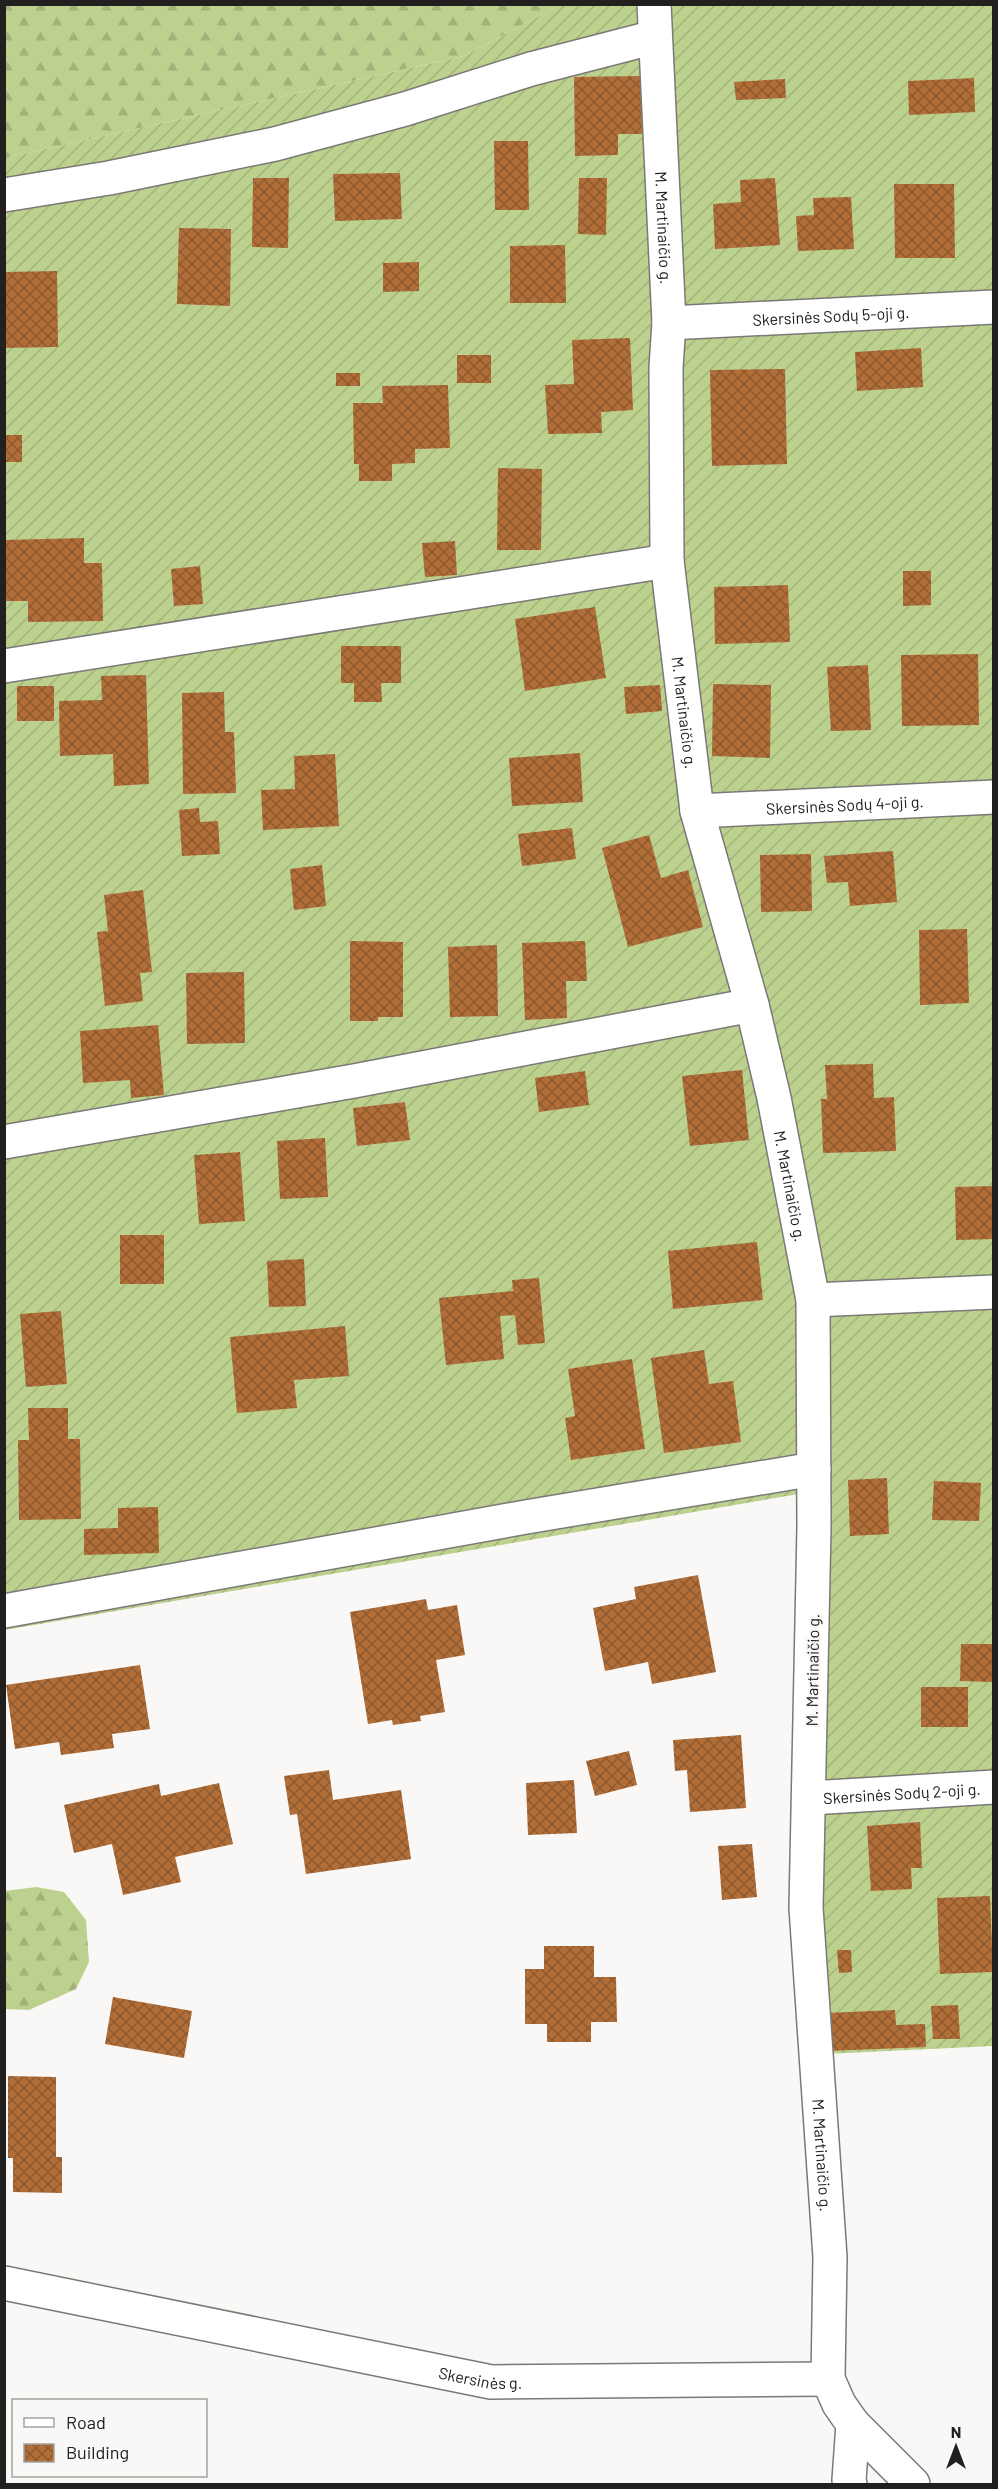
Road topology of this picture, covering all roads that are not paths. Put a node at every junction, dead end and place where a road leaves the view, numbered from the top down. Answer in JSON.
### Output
{"nodes":[{"id":1,"x":654,"y":4,"type":"edge"},
{"id":2,"x":655,"y":37,"type":"junction"},
{"id":3,"x":4,"y":195,"type":"edge"},
{"id":4,"x":993,"y":307,"type":"edge"},
{"id":5,"x":669,"y":323,"type":"junction"},
{"id":6,"x":667,"y":561,"type":"junction"},
{"id":7,"x":4,"y":666,"type":"edge"},
{"id":8,"x":993,"y":797,"type":"edge"},
{"id":9,"x":697,"y":811,"type":"junction"},
{"id":10,"x":752,"y":1005,"type":"junction"},
{"id":11,"x":4,"y":1142,"type":"edge"},
{"id":12,"x":993,"y":1292,"type":"edge"},
{"id":13,"x":813,"y":1300,"type":"junction"},
{"id":14,"x":814,"y":1469,"type":"junction"},
{"id":15,"x":4,"y":1611,"type":"edge"},
{"id":16,"x":993,"y":1787,"type":"edge"},
{"id":17,"x":810,"y":1798,"type":"junction"},
{"id":18,"x":4,"y":2283,"type":"edge"},
{"id":19,"x":828,"y":2379,"type":"junction"},
{"id":20,"x":853,"y":2424,"type":"junction"},
{"id":21,"x":850,"y":2484,"type":"edge"},
{"id":22,"x":913,"y":2484,"type":"edge"}],
"edges":[{"from":1,"to":2,"type":"street","name":"M. Martinaičio g."},
{"from":2,"to":3,"type":"street"},
{"from":2,"to":5,"type":"street","name":"M. Martinaičio g."},
{"from":4,"to":5,"type":"street","name":"Skersinės Sodų 5-oji g."},
{"from":5,"to":6,"type":"street","name":"M. Martinaičio g."},
{"from":6,"to":7,"type":"street"},
{"from":6,"to":9,"type":"street","name":"M. Martinaičio g."},
{"from":8,"to":9,"type":"street","name":"Skersinės Sodų 4-oji g."},
{"from":9,"to":10,"type":"street","name":"M. Martinaičio g."},
{"from":10,"to":11,"type":"street"},
{"from":10,"to":13,"type":"street","name":"M. Martinaičio g."},
{"from":12,"to":13,"type":"street"},
{"from":13,"to":14,"type":"street","name":"M. Martinaičio g."},
{"from":14,"to":15,"type":"street"},
{"from":14,"to":17,"type":"street","name":"M. Martinaičio g."},
{"from":16,"to":17,"type":"street","name":"Skersinės Sodų 2-oji g."},
{"from":17,"to":19,"type":"street","name":"M. Martinaičio g."},
{"from":18,"to":19,"type":"street","name":"Skersinės g."},
{"from":19,"to":20,"type":"street"},
{"from":20,"to":21,"type":"street"},
{"from":20,"to":22,"type":"street"}]}
